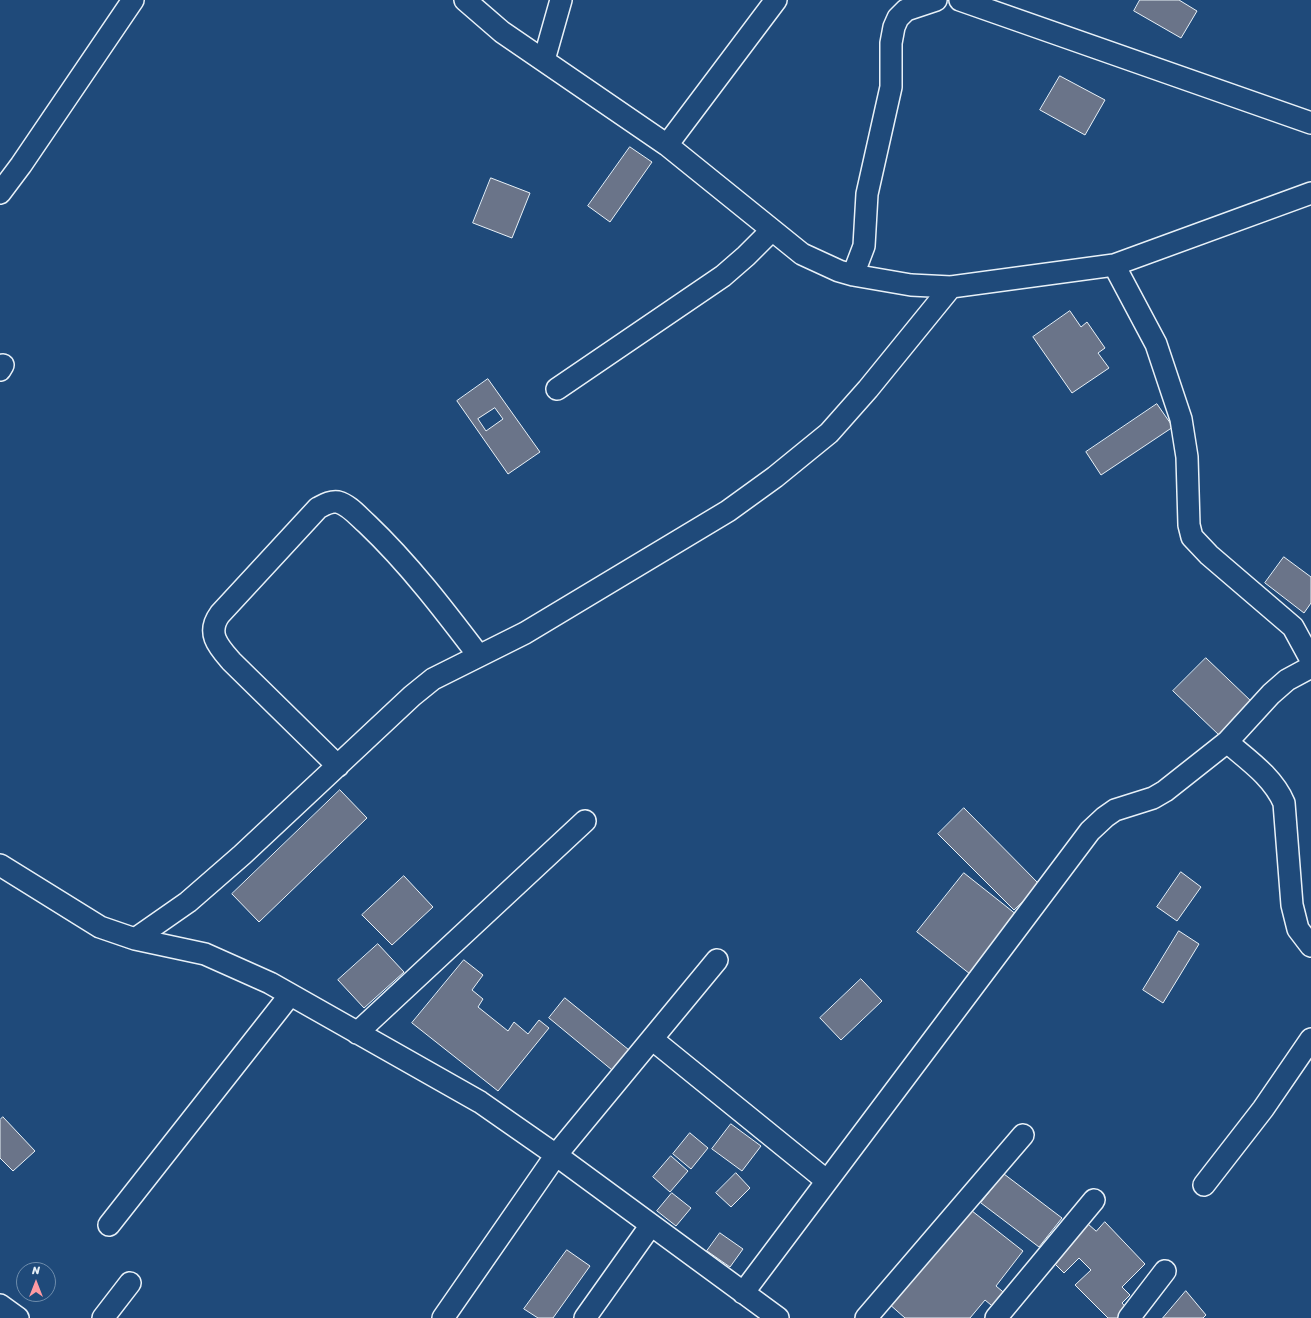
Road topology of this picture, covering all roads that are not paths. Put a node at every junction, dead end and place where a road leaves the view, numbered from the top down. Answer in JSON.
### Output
{"nodes":[{"id":1,"x":133,"y":0,"type":"edge"},
{"id":2,"x":465,"y":0,"type":"edge"},
{"id":3,"x":561,"y":0,"type":"edge"},
{"id":4,"x":776,"y":0,"type":"edge"},
{"id":5,"x":936,"y":0,"type":"edge"},
{"id":6,"x":960,"y":0,"type":"edge"},
{"id":7,"x":544,"y":60,"type":"junction"},
{"id":8,"x":1311,"y":123,"type":"edge"},
{"id":9,"x":667,"y":145,"type":"junction"},
{"id":10,"x":0,"y":193,"type":"edge"},
{"id":11,"x":1311,"y":193,"type":"edge"},
{"id":12,"x":772,"y":230,"type":"junction"},
{"id":13,"x":1114,"y":265,"type":"junction"},
{"id":14,"x":854,"y":275,"type":"junction"},
{"id":15,"x":951,"y":287,"type":"junction"},
{"id":16,"x":557,"y":389,"type":"dead end"},
{"id":17,"x":479,"y":656,"type":"junction"},
{"id":18,"x":1311,"y":660,"type":"edge"},
{"id":19,"x":1311,"y":667,"type":"edge"},
{"id":20,"x":1227,"y":742,"type":"junction"},
{"id":21,"x":338,"y":766,"type":"junction"},
{"id":22,"x":585,"y":821,"type":"dead end"},
{"id":23,"x":0,"y":865,"type":"edge"},
{"id":24,"x":135,"y":939,"type":"junction"},
{"id":25,"x":1311,"y":946,"type":"edge"},
{"id":26,"x":717,"y":960,"type":"dead end"},
{"id":27,"x":290,"y":995,"type":"junction"},
{"id":28,"x":357,"y":1033,"type":"junction"},
{"id":29,"x":652,"y":1039,"type":"junction"},
{"id":30,"x":1311,"y":1039,"type":"edge"},
{"id":31,"x":1023,"y":1135,"type":"dead end"},
{"id":32,"x":556,"y":1155,"type":"junction"},
{"id":33,"x":827,"y":1181,"type":"junction"},
{"id":34,"x":1204,"y":1185,"type":"dead end"},
{"id":35,"x":1094,"y":1200,"type":"dead end"},
{"id":36,"x":109,"y":1225,"type":"dead end"},
{"id":37,"x":651,"y":1225,"type":"junction"},
{"id":38,"x":1165,"y":1271,"type":"dead end"},
{"id":39,"x":130,"y":1283,"type":"dead end"},
{"id":40,"x":743,"y":1293,"type":"junction"},
{"id":41,"x":103,"y":1318,"type":"edge"},
{"id":42,"x":443,"y":1318,"type":"edge"},
{"id":43,"x":585,"y":1318,"type":"edge"},
{"id":44,"x":778,"y":1318,"type":"edge"},
{"id":45,"x":866,"y":1318,"type":"edge"},
{"id":46,"x":996,"y":1318,"type":"edge"},
{"id":47,"x":1130,"y":1318,"type":"edge"}],
"edges":[{"from":1,"to":10,"type":"street"},
{"from":2,"to":7,"type":"street"},
{"from":3,"to":7,"type":"street"},
{"from":4,"to":9,"type":"street"},
{"from":5,"to":14,"type":"street"},
{"from":6,"to":8,"type":"street"},
{"from":7,"to":9,"type":"street"},
{"from":9,"to":12,"type":"street"},
{"from":11,"to":13,"type":"street"},
{"from":12,"to":14,"type":"street"},
{"from":12,"to":16,"type":"street"},
{"from":13,"to":15,"type":"street"},
{"from":13,"to":18,"type":"street"},
{"from":14,"to":15,"type":"street"},
{"from":15,"to":17,"type":"street"},
{"from":17,"to":21,"type":"street"},
{"from":17,"to":21,"type":"street"},
{"from":19,"to":20,"type":"street"},
{"from":20,"to":25,"type":"street"},
{"from":20,"to":33,"type":"street"},
{"from":21,"to":24,"type":"street"},
{"from":22,"to":28,"type":"street"},
{"from":23,"to":24,"type":"street"},
{"from":24,"to":27,"type":"street"},
{"from":26,"to":29,"type":"street"},
{"from":27,"to":28,"type":"street"},
{"from":27,"to":36,"type":"street"},
{"from":28,"to":32,"type":"street"},
{"from":29,"to":32,"type":"street"},
{"from":29,"to":33,"type":"street"},
{"from":30,"to":34,"type":"street"},
{"from":31,"to":45,"type":"street"},
{"from":32,"to":37,"type":"street"},
{"from":32,"to":42,"type":"street"},
{"from":33,"to":40,"type":"street"},
{"from":35,"to":46,"type":"street"},
{"from":37,"to":40,"type":"street"},
{"from":37,"to":43,"type":"street"},
{"from":38,"to":47,"type":"street"},
{"from":39,"to":41,"type":"street"},
{"from":40,"to":44,"type":"street"}]}
